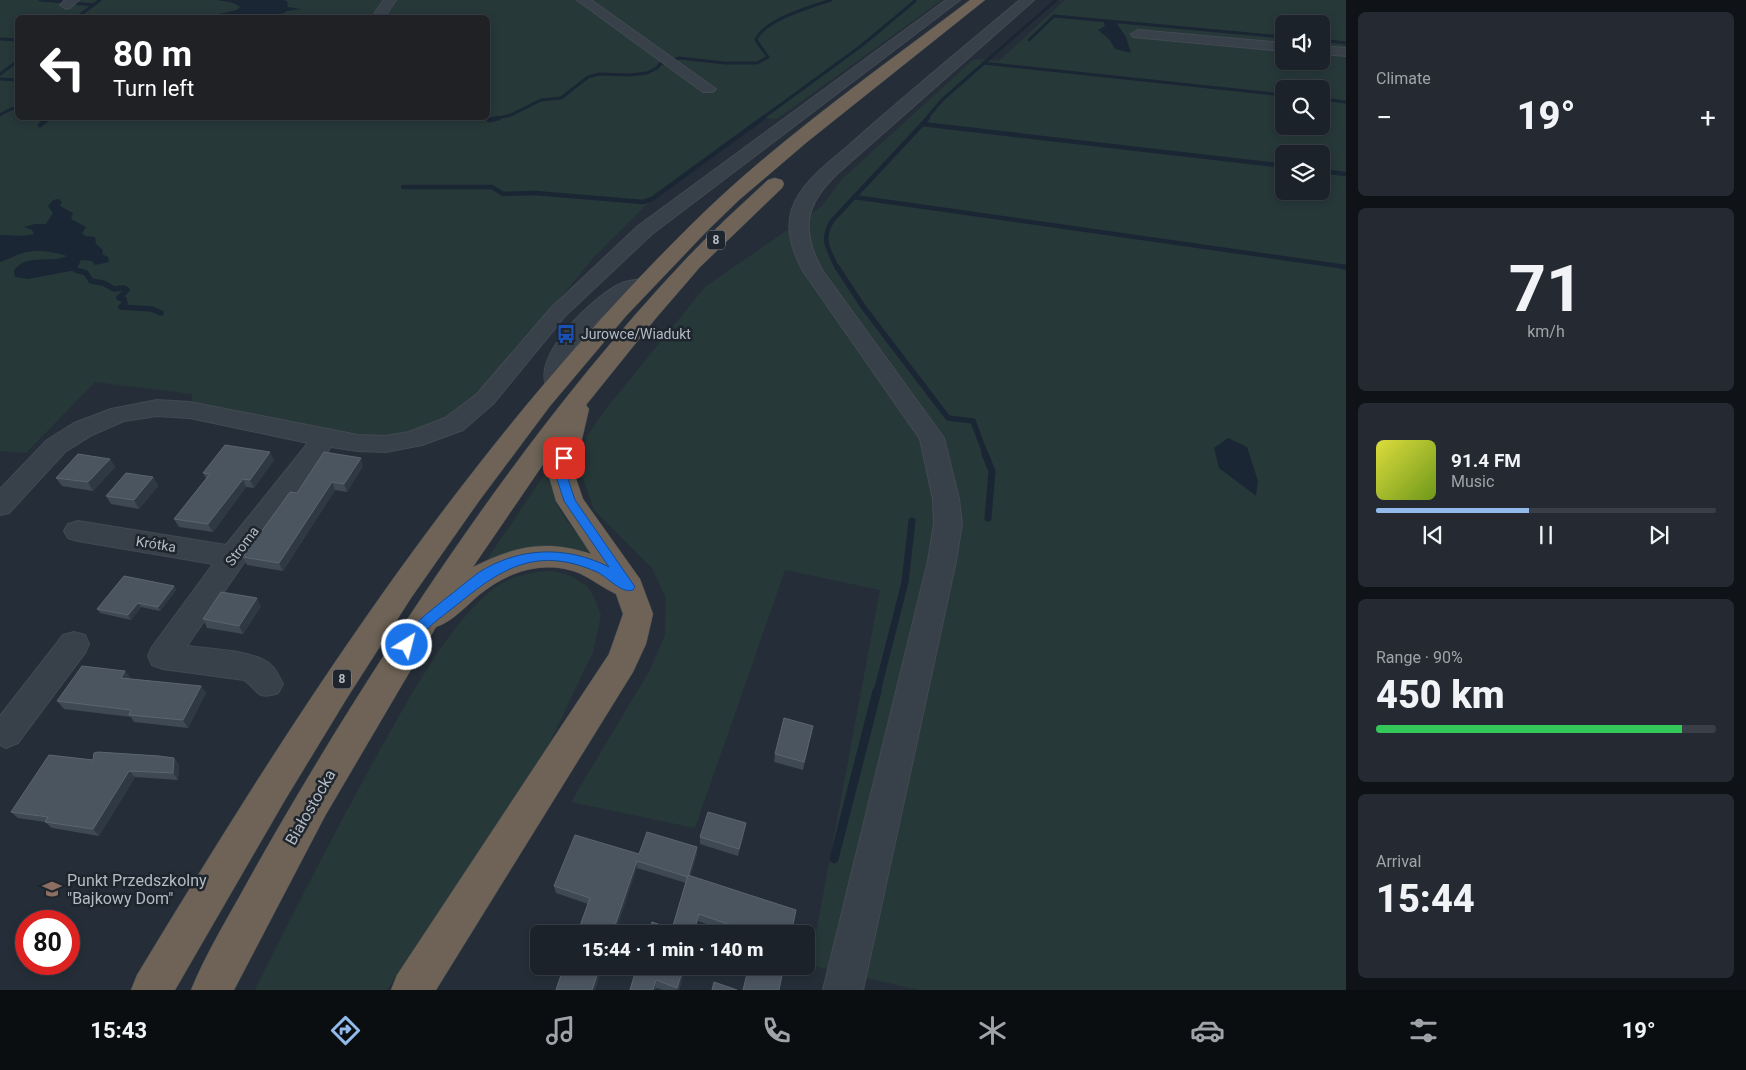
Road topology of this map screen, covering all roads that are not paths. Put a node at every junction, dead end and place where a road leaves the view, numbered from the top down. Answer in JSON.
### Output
{"nodes":[{"id":1,"x":390,"y":0,"type":"edge"},
{"id":2,"x":583,"y":0,"type":"edge"},
{"id":3,"x":954,"y":0,"type":"edge"},
{"id":4,"x":1028,"y":0,"type":"edge"},
{"id":5,"x":984,"y":3,"type":"edge"},
{"id":6,"x":379,"y":15,"type":"edge"},
{"id":7,"x":1138,"y":34,"type":"dead end"},
{"id":8,"x":1275,"y":45,"type":"edge"},
{"id":9,"x":1330,"y":51,"type":"edge"},
{"id":10,"x":1346,"y":52,"type":"edge"},
{"id":11,"x":932,"y":54,"type":"dead end"},
{"id":12,"x":708,"y":89,"type":"dead end"},
{"id":13,"x":871,"y":103,"type":"dead end"},
{"id":14,"x":568,"y":390,"type":"junction"},
{"id":15,"x":325,"y":438,"type":"junction"},
{"id":16,"x":0,"y":506,"type":"edge"},
{"id":17,"x":78,"y":531,"type":"dead end"},
{"id":18,"x":233,"y":556,"type":"junction"},
{"id":19,"x":629,"y":587,"type":"junction"},
{"id":20,"x":417,"y":629,"type":"junction"},
{"id":21,"x":74,"y":644,"type":"dead end"},
{"id":22,"x":267,"y":684,"type":"dead end"},
{"id":23,"x":6,"y":734,"type":"dead end"},
{"id":24,"x":152,"y":990,"type":"edge"},
{"id":25,"x":212,"y":990,"type":"edge"},
{"id":26,"x":412,"y":990,"type":"edge"},
{"id":27,"x":843,"y":990,"type":"edge"}],
"edges":[{"from":1,"to":6,"type":"street"},
{"from":2,"to":12,"type":"street"},
{"from":3,"to":15,"type":"street"},
{"from":4,"to":27,"type":"street"},
{"from":5,"to":11,"type":"highway","number":"8"},
{"from":5,"to":14,"type":"highway","number":"8"},
{"from":7,"to":8,"type":"street"},
{"from":9,"to":10,"type":"street"},
{"from":13,"to":14,"type":"highway","number":"8"},
{"from":14,"to":19,"type":"highway"},
{"from":14,"to":20,"type":"highway","number":"8"},
{"from":14,"to":24,"type":"highway","number":"8"},
{"from":15,"to":16,"type":"street"},
{"from":15,"to":18,"type":"street","name":"Stroma"},
{"from":17,"to":18,"type":"street","name":"Krótka"},
{"from":18,"to":22,"type":"street","name":"Stroma"},
{"from":19,"to":20,"type":"highway"},
{"from":19,"to":26,"type":"highway"},
{"from":20,"to":25,"type":"highway","name":"Białostocka","number":"8"},
{"from":21,"to":23,"type":"street"}]}
